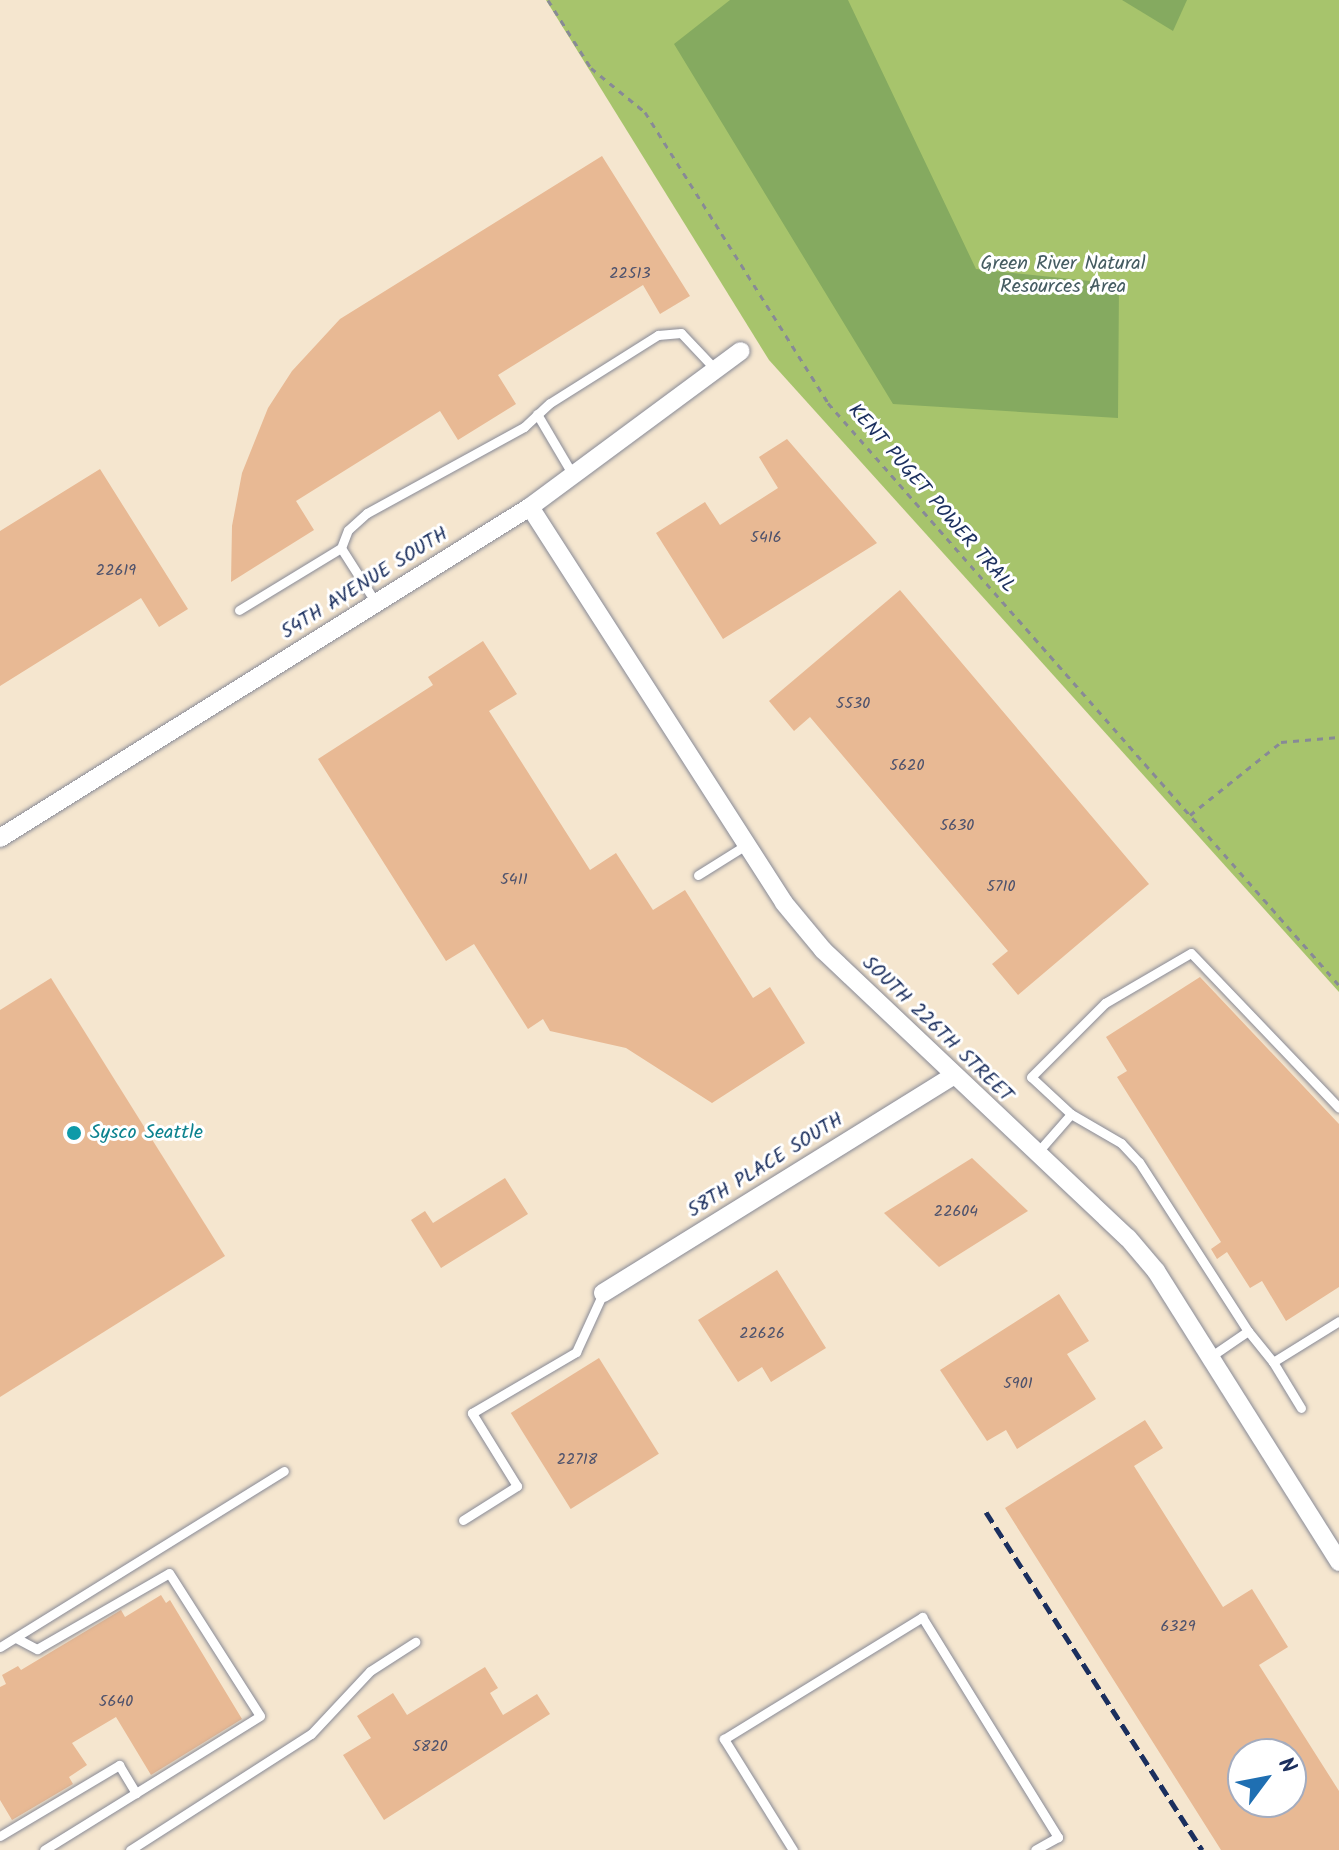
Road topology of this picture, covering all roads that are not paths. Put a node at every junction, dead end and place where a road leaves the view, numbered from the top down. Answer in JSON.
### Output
{"nodes":[{"id":1,"x":741,"y":351,"type":"dead end"},
{"id":2,"x":716,"y":370,"type":"junction"},
{"id":3,"x":537,"y":414,"type":"junction"},
{"id":4,"x":573,"y":475,"type":"junction"},
{"id":5,"x":530,"y":507,"type":"junction"},
{"id":6,"x":341,"y":548,"type":"junction"},
{"id":7,"x":376,"y":603,"type":"junction"},
{"id":8,"x":239,"y":610,"type":"dead end"},
{"id":9,"x":0,"y":838,"type":"edge"},
{"id":10,"x":747,"y":845,"type":"junction"},
{"id":11,"x":698,"y":875,"type":"dead end"},
{"id":12,"x":952,"y":1077,"type":"junction"},
{"id":13,"x":1339,"y":1108,"type":"edge"},
{"id":14,"x":1071,"y":1114,"type":"junction"},
{"id":15,"x":1036,"y":1154,"type":"junction"},
{"id":16,"x":603,"y":1293,"type":"joint"},
{"id":17,"x":1339,"y":1321,"type":"edge"},
{"id":18,"x":1248,"y":1331,"type":"junction"},
{"id":19,"x":1210,"y":1357,"type":"junction"},
{"id":20,"x":1273,"y":1362,"type":"junction"},
{"id":21,"x":1301,"y":1408,"type":"dead end"},
{"id":22,"x":284,"y":1471,"type":"dead end"},
{"id":23,"x":463,"y":1520,"type":"dead end"},
{"id":24,"x":1339,"y":1562,"type":"edge"},
{"id":25,"x":16,"y":1638,"type":"junction"},
{"id":26,"x":415,"y":1642,"type":"dead end"},
{"id":27,"x":0,"y":1647,"type":"edge"},
{"id":28,"x":136,"y":1793,"type":"junction"},
{"id":29,"x":0,"y":1835,"type":"edge"},
{"id":30,"x":44,"y":1850,"type":"edge"},
{"id":31,"x":130,"y":1850,"type":"edge"},
{"id":32,"x":793,"y":1850,"type":"edge"},
{"id":33,"x":1035,"y":1850,"type":"edge"}],
"edges":[{"from":1,"to":2,"type":"street","name":"54TH AVENUE SOUTH"},
{"from":2,"to":3,"type":"lane"},
{"from":2,"to":4,"type":"street","name":"54TH AVENUE SOUTH"},
{"from":3,"to":4,"type":"lane"},
{"from":3,"to":6,"type":"lane"},
{"from":4,"to":5,"type":"street","name":"54TH AVENUE SOUTH"},
{"from":5,"to":7,"type":"street","name":"54TH AVENUE SOUTH"},
{"from":5,"to":10,"type":"street","name":"SOUTH 226TH STREET"},
{"from":6,"to":7,"type":"lane"},
{"from":6,"to":8,"type":"lane"},
{"from":7,"to":9,"type":"street","name":"54TH AVENUE SOUTH"},
{"from":10,"to":11,"type":"lane"},
{"from":10,"to":12,"type":"street","name":"SOUTH 226TH STREET"},
{"from":12,"to":15,"type":"street","name":"SOUTH 226TH STREET"},
{"from":12,"to":16,"type":"street","name":"58TH PLACE SOUTH"},
{"from":13,"to":14,"type":"lane"},
{"from":14,"to":15,"type":"lane"},
{"from":14,"to":18,"type":"lane"},
{"from":15,"to":19,"type":"street","name":"SOUTH 226TH STREET"},
{"from":16,"to":23,"type":"lane"},
{"from":17,"to":20,"type":"lane"},
{"from":18,"to":19,"type":"lane"},
{"from":18,"to":20,"type":"lane"},
{"from":19,"to":24,"type":"street","name":"SOUTH 226TH STREET"},
{"from":20,"to":21,"type":"lane"},
{"from":22,"to":25,"type":"lane"},
{"from":25,"to":27,"type":"lane"},
{"from":25,"to":28,"type":"lane"},
{"from":26,"to":31,"type":"lane"},
{"from":28,"to":29,"type":"lane"},
{"from":28,"to":30,"type":"lane"},
{"from":32,"to":33,"type":"lane"}]}
